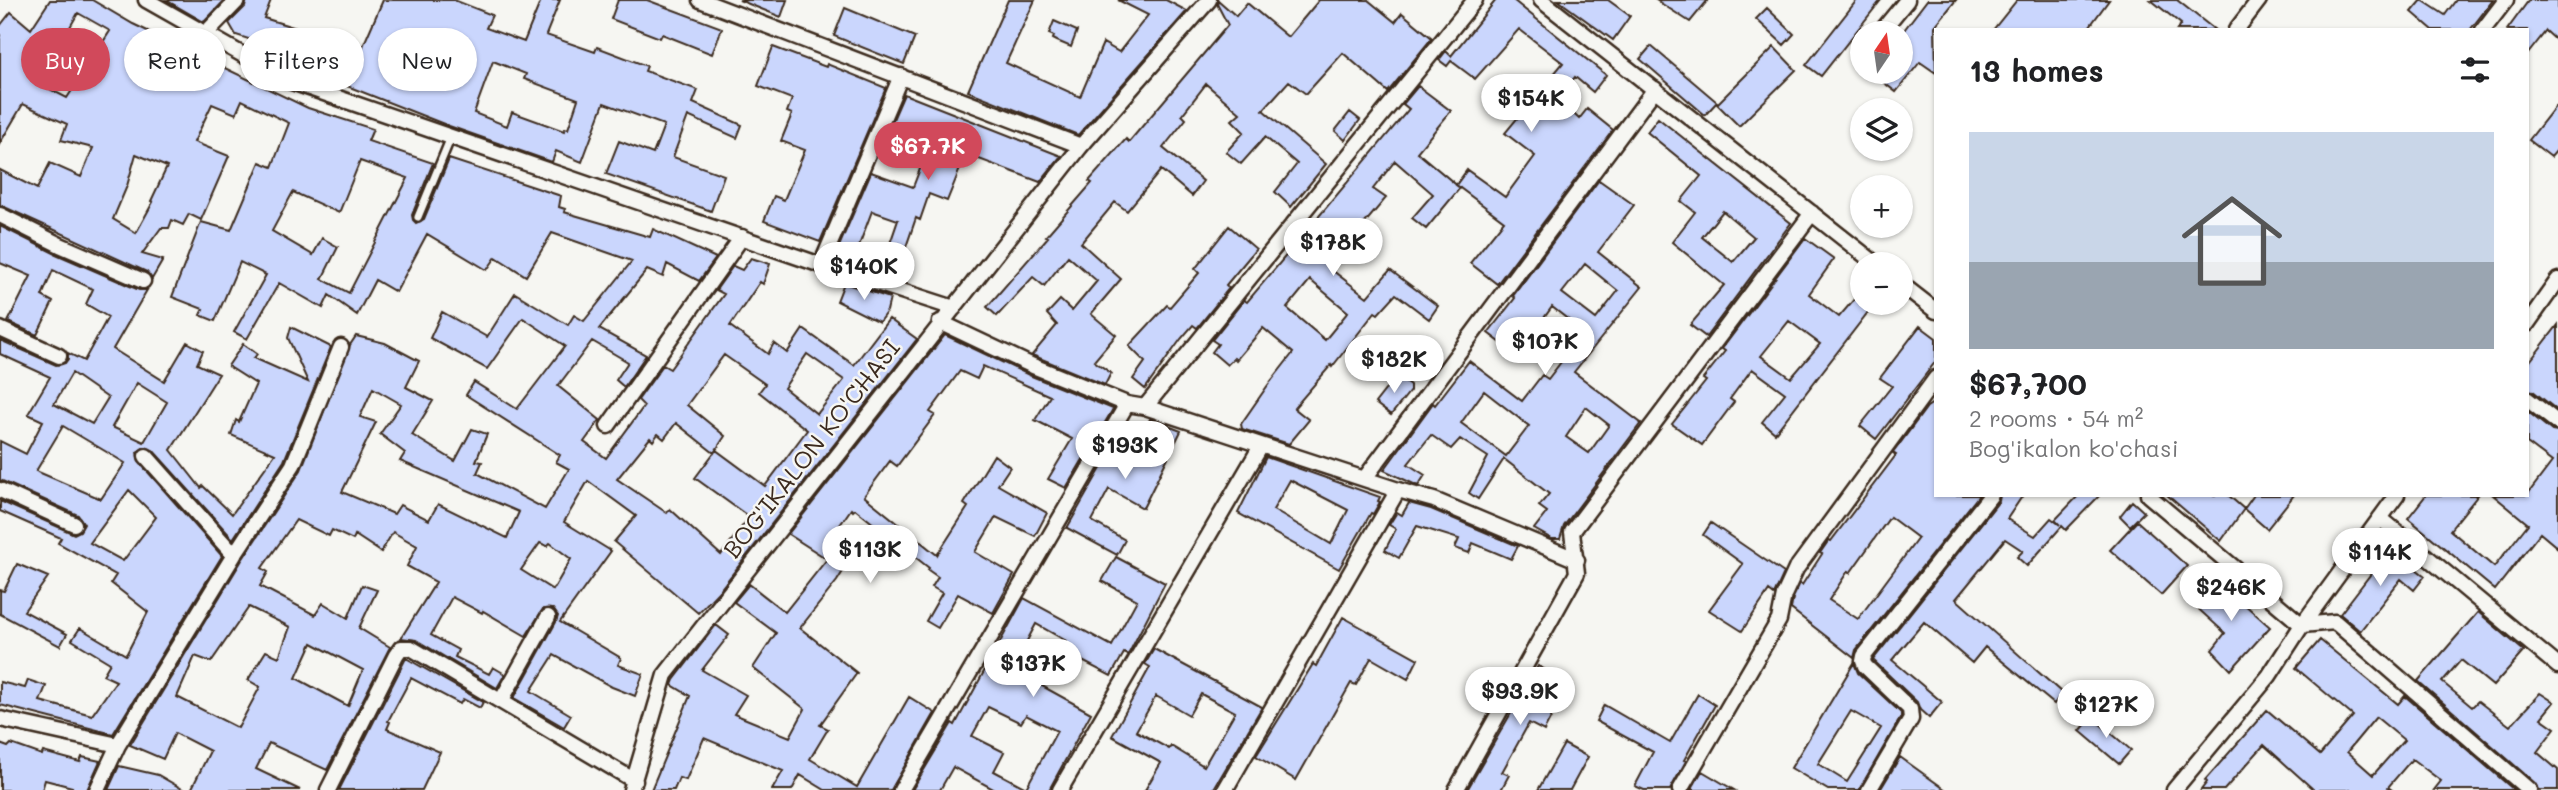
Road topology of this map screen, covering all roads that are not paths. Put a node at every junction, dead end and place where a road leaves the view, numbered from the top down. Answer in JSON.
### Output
{"nodes":[{"id":1,"x":146,"y":0,"type":"edge"},
{"id":2,"x":238,"y":0,"type":"edge"},
{"id":3,"x":700,"y":0,"type":"edge"},
{"id":4,"x":1208,"y":0,"type":"edge"},
{"id":5,"x":1475,"y":0,"type":"edge"},
{"id":6,"x":1541,"y":0,"type":"edge"},
{"id":7,"x":1907,"y":0,"type":"edge"},
{"id":8,"x":2259,"y":0,"type":"edge"},
{"id":9,"x":2506,"y":0,"type":"edge"},
{"id":10,"x":1890,"y":21,"type":"edge"},
{"id":11,"x":195,"y":28,"type":"edge"},
{"id":12,"x":211,"y":28,"type":"edge"},
{"id":13,"x":2238,"y":28,"type":"edge"},
{"id":14,"x":2485,"y":28,"type":"edge"},
{"id":15,"x":226,"y":46,"type":"edge"},
{"id":16,"x":901,"y":76,"type":"junction"},
{"id":17,"x":1655,"y":89,"type":"junction"},
{"id":18,"x":452,"y":137,"type":"junction"},
{"id":19,"x":1081,"y":146,"type":"junction"},
{"id":20,"x":1812,"y":213,"type":"junction"},
{"id":21,"x":0,"y":215,"type":"edge"},
{"id":22,"x":418,"y":217,"type":"dead end"},
{"id":23,"x":742,"y":237,"type":"junction"},
{"id":24,"x":1861,"y":252,"type":"edge"},
{"id":25,"x":821,"y":265,"type":"junction"},
{"id":26,"x":2558,"y":280,"type":"edge"},
{"id":27,"x":143,"y":281,"type":"dead end"},
{"id":28,"x":1913,"y":293,"type":"edge"},
{"id":29,"x":954,"y":308,"type":"junction"},
{"id":30,"x":1934,"y":309,"type":"edge"},
{"id":31,"x":2529,"y":321,"type":"edge"},
{"id":32,"x":940,"y":322,"type":"junction"},
{"id":33,"x":0,"y":329,"type":"edge"},
{"id":34,"x":341,"y":347,"type":"dead end"},
{"id":35,"x":59,"y":356,"type":"dead end"},
{"id":36,"x":1934,"y":381,"type":"edge"},
{"id":37,"x":2529,"y":401,"type":"edge"},
{"id":38,"x":1127,"y":404,"type":"junction"},
{"id":39,"x":1145,"y":408,"type":"junction"},
{"id":40,"x":2558,"y":423,"type":"edge"},
{"id":41,"x":608,"y":426,"type":"dead end"},
{"id":42,"x":1261,"y":446,"type":"junction"},
{"id":43,"x":146,"y":456,"type":"dead end"},
{"id":44,"x":1365,"y":478,"type":"junction"},
{"id":45,"x":0,"y":490,"type":"edge"},
{"id":46,"x":1398,"y":490,"type":"junction"},
{"id":47,"x":1989,"y":497,"type":"edge"},
{"id":48,"x":2150,"y":497,"type":"edge"},
{"id":49,"x":2396,"y":497,"type":"edge"},
{"id":50,"x":2380,"y":518,"type":"junction"},
{"id":51,"x":74,"y":524,"type":"dead end"},
{"id":52,"x":234,"y":555,"type":"junction"},
{"id":53,"x":1577,"y":560,"type":"junction"},
{"id":54,"x":548,"y":617,"type":"dead end"},
{"id":55,"x":2302,"y":625,"type":"junction"},
{"id":56,"x":2558,"y":666,"type":"edge"},
{"id":57,"x":501,"y":701,"type":"junction"},
{"id":58,"x":0,"y":719,"type":"edge"},
{"id":59,"x":118,"y":745,"type":"junction"},
{"id":60,"x":633,"y":785,"type":"edge"},
{"id":61,"x":2176,"y":789,"type":"edge"},
{"id":62,"x":97,"y":790,"type":"edge"},
{"id":63,"x":328,"y":790,"type":"edge"},
{"id":64,"x":901,"y":790,"type":"edge"},
{"id":65,"x":1060,"y":790,"type":"edge"},
{"id":66,"x":1225,"y":790,"type":"edge"},
{"id":67,"x":1456,"y":790,"type":"edge"},
{"id":68,"x":1680,"y":790,"type":"edge"},
{"id":69,"x":1869,"y":790,"type":"edge"},
{"id":70,"x":2529,"y":790,"type":"edge"}],
"edges":[{"from":1,"to":11,"type":"street"},
{"from":2,"to":12,"type":"street"},
{"from":3,"to":16,"type":"street"},
{"from":4,"to":19,"type":"street","name":"BOG'IKALON KO'CHASI"},
{"from":5,"to":39,"type":"street"},
{"from":6,"to":17,"type":"street"},
{"from":7,"to":10,"type":"street"},
{"from":8,"to":13,"type":"street"},
{"from":9,"to":14,"type":"street"},
{"from":15,"to":18,"type":"street"},
{"from":16,"to":19,"type":"street"},
{"from":16,"to":25,"type":"street"},
{"from":17,"to":20,"type":"street"},
{"from":17,"to":44,"type":"street"},
{"from":18,"to":22,"type":"lane"},
{"from":18,"to":23,"type":"street"},
{"from":19,"to":29,"type":"street","name":"BOG'IKALON KO'CHASI"},
{"from":20,"to":24,"type":"street"},
{"from":20,"to":53,"type":"street"},
{"from":21,"to":27,"type":"street"},
{"from":23,"to":25,"type":"street"},
{"from":23,"to":41,"type":"street"},
{"from":25,"to":29,"type":"street"},
{"from":26,"to":31,"type":"street"},
{"from":28,"to":30,"type":"street"},
{"from":29,"to":32,"type":"street","name":"BOG'IKALON KO'CHASI"},
{"from":32,"to":38,"type":"street"},
{"from":32,"to":60,"type":"street","name":"BOG'IKALON KO'CHASI"},
{"from":33,"to":35,"type":"street"},
{"from":34,"to":52,"type":"street"},
{"from":36,"to":68,"type":"street"},
{"from":37,"to":40,"type":"street"},
{"from":38,"to":39,"type":"street"},
{"from":38,"to":64,"type":"street"},
{"from":39,"to":42,"type":"street"},
{"from":42,"to":44,"type":"street"},
{"from":42,"to":65,"type":"street"},
{"from":43,"to":52,"type":"street"},
{"from":44,"to":46,"type":"street"},
{"from":45,"to":51,"type":"street"},
{"from":46,"to":53,"type":"street"},
{"from":46,"to":66,"type":"street"},
{"from":47,"to":69,"type":"street"},
{"from":48,"to":55,"type":"street"},
{"from":49,"to":50,"type":"street"},
{"from":50,"to":55,"type":"street"},
{"from":50,"to":56,"type":"street"},
{"from":52,"to":59,"type":"street"},
{"from":53,"to":67,"type":"street"},
{"from":54,"to":57,"type":"street"},
{"from":55,"to":61,"type":"street"},
{"from":55,"to":70,"type":"street"},
{"from":57,"to":60,"type":"street"},
{"from":57,"to":63,"type":"street"},
{"from":58,"to":59,"type":"street"},
{"from":59,"to":62,"type":"street"}]}
